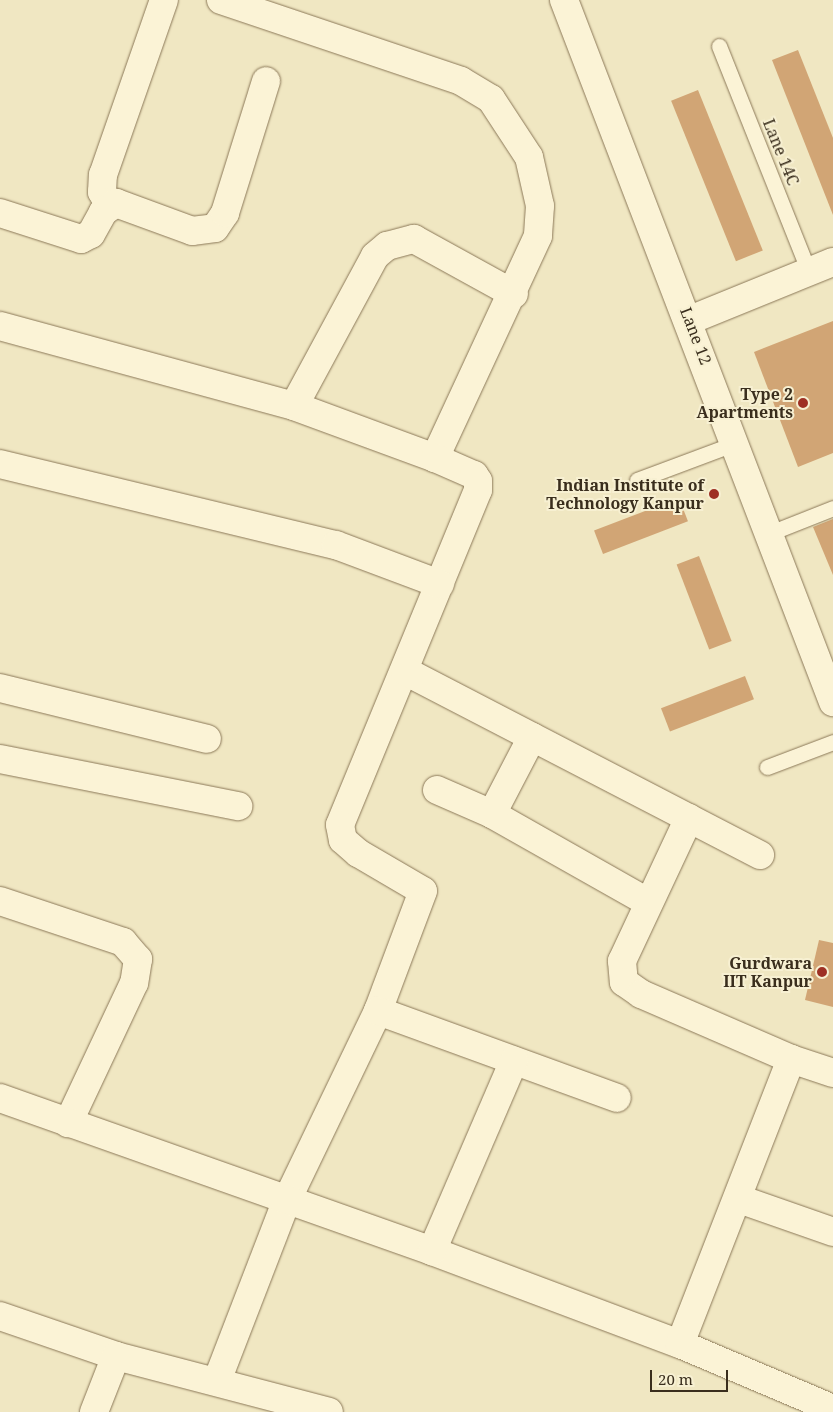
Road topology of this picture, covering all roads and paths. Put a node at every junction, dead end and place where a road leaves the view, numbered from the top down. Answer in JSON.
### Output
{"nodes":[{"id":1,"x":164,"y":0,"type":"edge"},
{"id":2,"x":221,"y":0,"type":"edge"},
{"id":3,"x":564,"y":0,"type":"edge"},
{"id":4,"x":719,"y":46,"type":"dead end"},
{"id":5,"x":266,"y":81,"type":"dead end"},
{"id":6,"x":109,"y":205,"type":"junction"},
{"id":7,"x":0,"y":213,"type":"edge"},
{"id":8,"x":821,"y":267,"type":"edge"},
{"id":9,"x":514,"y":294,"type":"junction"},
{"id":10,"x":690,"y":320,"type":"junction"},
{"id":11,"x":0,"y":326,"type":"edge"},
{"id":12,"x":294,"y":406,"type":"junction"},
{"id":13,"x":736,"y":443,"type":"junction"},
{"id":14,"x":435,"y":458,"type":"junction"},
{"id":15,"x":0,"y":464,"type":"edge"},
{"id":16,"x":637,"y":480,"type":"dead end"},
{"id":17,"x":833,"y":508,"type":"edge"},
{"id":18,"x":770,"y":532,"type":"junction"},
{"id":19,"x":440,"y":584,"type":"junction"},
{"id":20,"x":405,"y":671,"type":"junction"},
{"id":21,"x":0,"y":688,"type":"edge"},
{"id":22,"x":833,"y":702,"type":"edge"},
{"id":23,"x":532,"y":737,"type":"junction"},
{"id":24,"x":207,"y":739,"type":"dead end"},
{"id":25,"x":833,"y":742,"type":"edge"},
{"id":26,"x":0,"y":759,"type":"edge"},
{"id":27,"x":767,"y":767,"type":"dead end"},
{"id":28,"x":437,"y":790,"type":"dead end"},
{"id":29,"x":238,"y":806,"type":"dead end"},
{"id":30,"x":492,"y":814,"type":"junction"},
{"id":31,"x":689,"y":818,"type":"junction"},
{"id":32,"x":760,"y":855,"type":"dead end"},
{"id":33,"x":0,"y":901,"type":"edge"},
{"id":34,"x":649,"y":903,"type":"junction"},
{"id":35,"x":378,"y":1011,"type":"junction"},
{"id":36,"x":791,"y":1059,"type":"junction"},
{"id":37,"x":514,"y":1060,"type":"junction"},
{"id":38,"x":833,"y":1073,"type":"edge"},
{"id":39,"x":0,"y":1098,"type":"edge"},
{"id":40,"x":617,"y":1098,"type":"dead end"},
{"id":41,"x":68,"y":1123,"type":"junction"},
{"id":42,"x":739,"y":1199,"type":"junction"},
{"id":43,"x":286,"y":1202,"type":"junction"},
{"id":44,"x":833,"y":1232,"type":"edge"},
{"id":45,"x":432,"y":1251,"type":"junction"},
{"id":46,"x":0,"y":1316,"type":"edge"},
{"id":47,"x":680,"y":1344,"type":"junction"},
{"id":48,"x":116,"y":1356,"type":"junction"},
{"id":49,"x":217,"y":1381,"type":"junction"},
{"id":50,"x":299,"y":1407,"type":"edge"},
{"id":51,"x":833,"y":1409,"type":"edge"},
{"id":52,"x":94,"y":1412,"type":"edge"},
{"id":53,"x":329,"y":1412,"type":"edge"}],
"edges":[{"from":1,"to":6,"type":"street"},
{"from":2,"to":9,"type":"street"},
{"from":3,"to":10,"type":"street","name":"Lane 12"},
{"from":4,"to":8,"type":"lane","name":"Lane 14C"},
{"from":5,"to":6,"type":"street"},
{"from":6,"to":7,"type":"street"},
{"from":8,"to":10,"type":"street"},
{"from":9,"to":12,"type":"street"},
{"from":9,"to":14,"type":"street"},
{"from":10,"to":13,"type":"street","name":"Lane 12"},
{"from":11,"to":12,"type":"street"},
{"from":12,"to":14,"type":"street"},
{"from":13,"to":16,"type":"lane"},
{"from":13,"to":18,"type":"street","name":"Lane 12"},
{"from":14,"to":19,"type":"street"},
{"from":15,"to":19,"type":"street"},
{"from":17,"to":18,"type":"lane"},
{"from":18,"to":22,"type":"street","name":"Lane 12"},
{"from":19,"to":20,"type":"street"},
{"from":20,"to":23,"type":"street"},
{"from":20,"to":35,"type":"street"},
{"from":21,"to":24,"type":"street"},
{"from":23,"to":30,"type":"street"},
{"from":23,"to":31,"type":"street"},
{"from":25,"to":27,"type":"lane"},
{"from":26,"to":29,"type":"street"},
{"from":28,"to":30,"type":"street"},
{"from":30,"to":34,"type":"street"},
{"from":31,"to":32,"type":"street"},
{"from":31,"to":34,"type":"street"},
{"from":33,"to":41,"type":"street"},
{"from":34,"to":36,"type":"street"},
{"from":35,"to":37,"type":"street"},
{"from":35,"to":43,"type":"street"},
{"from":36,"to":38,"type":"street"},
{"from":36,"to":42,"type":"street"},
{"from":37,"to":40,"type":"street"},
{"from":37,"to":45,"type":"street"},
{"from":39,"to":41,"type":"street"},
{"from":41,"to":43,"type":"street"},
{"from":42,"to":44,"type":"street"},
{"from":42,"to":47,"type":"street"},
{"from":43,"to":45,"type":"street"},
{"from":43,"to":49,"type":"street"},
{"from":45,"to":47,"type":"street"},
{"from":46,"to":48,"type":"street"},
{"from":47,"to":51,"type":"street"},
{"from":48,"to":49,"type":"street"},
{"from":48,"to":52,"type":"street"},
{"from":49,"to":50,"type":"street"},
{"from":50,"to":53,"type":"street"}]}
